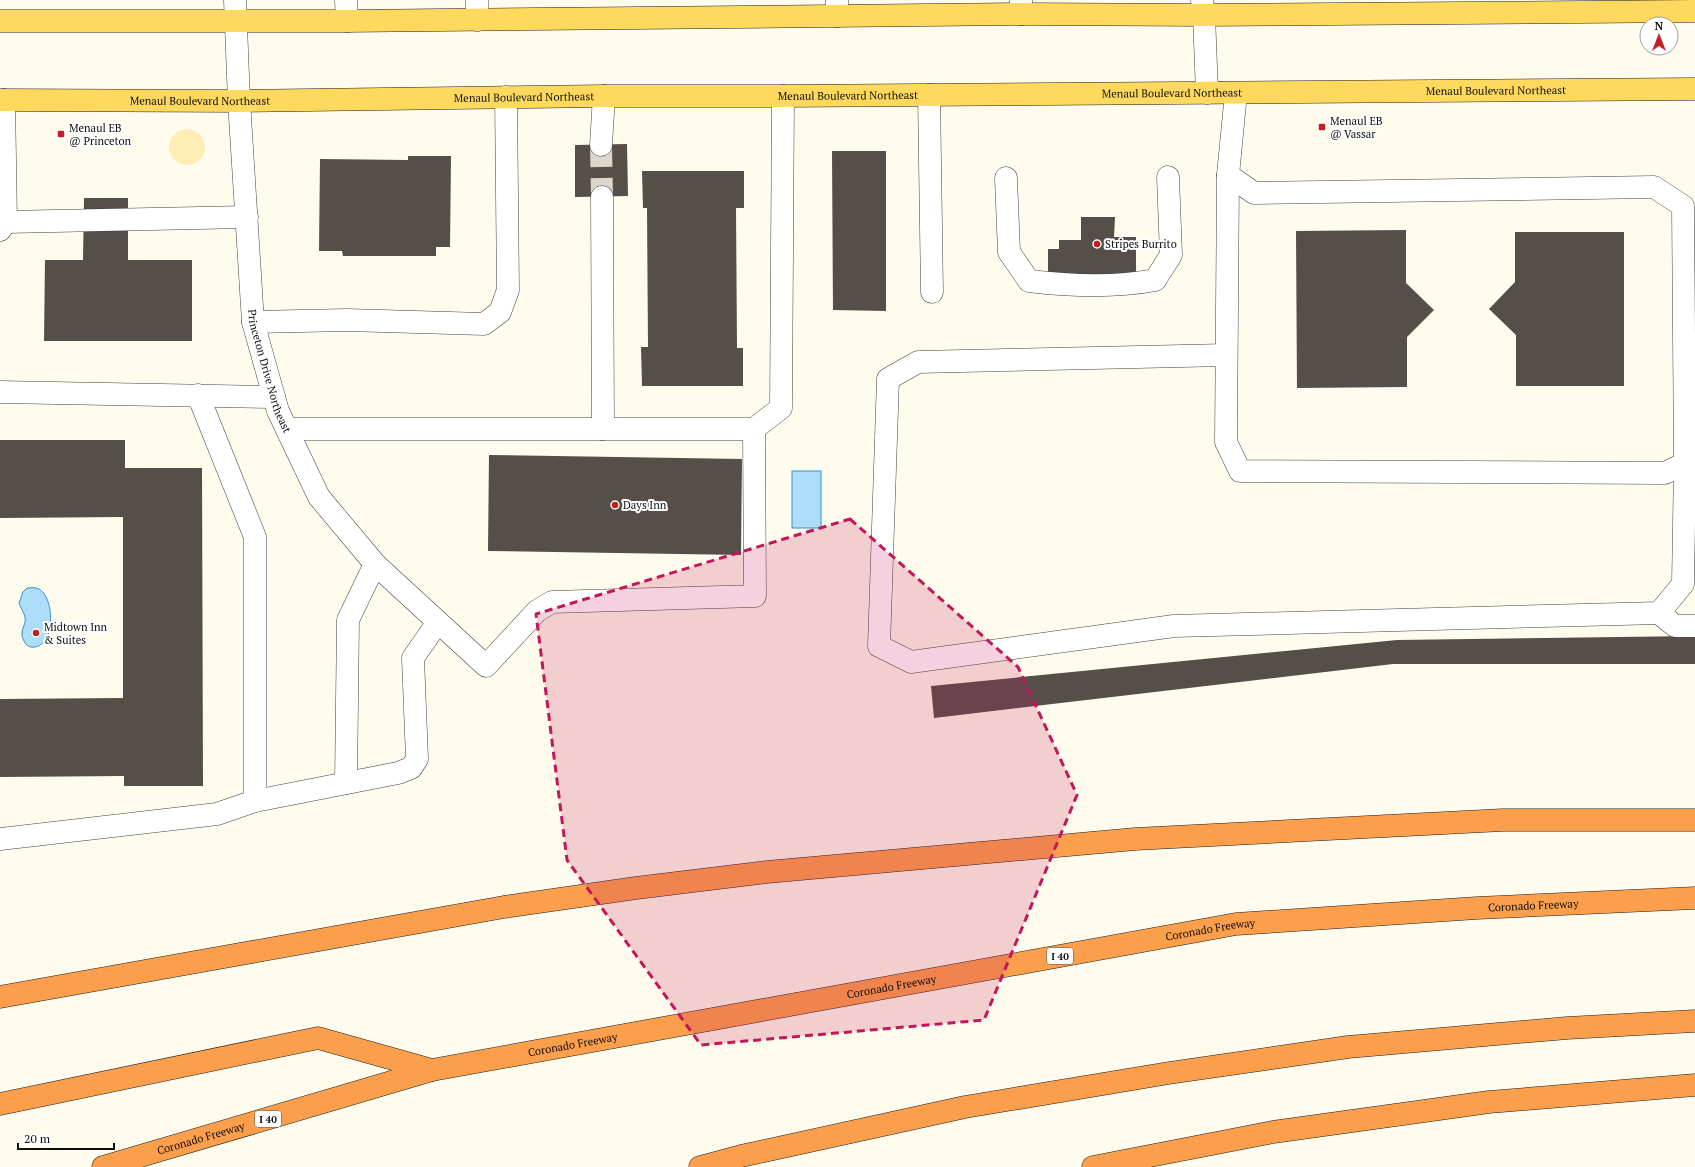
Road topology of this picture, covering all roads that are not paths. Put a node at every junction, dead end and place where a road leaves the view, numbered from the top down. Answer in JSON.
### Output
{"nodes":[{"id":1,"x":235,"y":0,"type":"edge"},
{"id":2,"x":1349,"y":6,"type":"edge"},
{"id":3,"x":1021,"y":7,"type":"edge"},
{"id":4,"x":1203,"y":7,"type":"edge"},
{"id":5,"x":837,"y":8,"type":"edge"},
{"id":6,"x":346,"y":10,"type":"edge"},
{"id":7,"x":477,"y":10,"type":"edge"},
{"id":8,"x":1695,"y":11,"type":"edge"},
{"id":9,"x":0,"y":21,"type":"edge"},
{"id":10,"x":235,"y":22,"type":"junction"},
{"id":11,"x":1695,"y":89,"type":"edge"},
{"id":12,"x":1207,"y":93,"type":"junction"},
{"id":13,"x":1236,"y":93,"type":"junction"},
{"id":14,"x":930,"y":95,"type":"junction"},
{"id":15,"x":604,"y":96,"type":"junction"},
{"id":16,"x":783,"y":96,"type":"junction"},
{"id":17,"x":506,"y":97,"type":"junction"},
{"id":18,"x":2,"y":100,"type":"edge"},
{"id":19,"x":239,"y":101,"type":"junction"},
{"id":20,"x":601,"y":145,"type":"tunnel mouth"},
{"id":21,"x":1228,"y":176,"type":"junction"},
{"id":22,"x":1168,"y":177,"type":"dead end"},
{"id":23,"x":1006,"y":178,"type":"dead end"},
{"id":24,"x":602,"y":197,"type":"tunnel mouth"},
{"id":25,"x":247,"y":217,"type":"junction"},
{"id":26,"x":3,"y":226,"type":"edge"},
{"id":27,"x":932,"y":292,"type":"dead end"},
{"id":28,"x":253,"y":322,"type":"junction"},
{"id":29,"x":1226,"y":354,"type":"junction"},
{"id":30,"x":0,"y":392,"type":"edge"},
{"id":31,"x":198,"y":395,"type":"junction"},
{"id":32,"x":274,"y":397,"type":"junction"},
{"id":33,"x":287,"y":429,"type":"junction"},
{"id":34,"x":603,"y":429,"type":"junction"},
{"id":35,"x":754,"y":429,"type":"junction"},
{"id":36,"x":1686,"y":462,"type":"junction"},
{"id":37,"x":375,"y":564,"type":"junction"},
{"id":38,"x":1659,"y":613,"type":"junction"},
{"id":39,"x":438,"y":622,"type":"junction"},
{"id":40,"x":1695,"y":626,"type":"edge"},
{"id":41,"x":346,"y":783,"type":"junction"},
{"id":42,"x":255,"y":802,"type":"junction"},
{"id":43,"x":1695,"y":820,"type":"edge"},
{"id":44,"x":0,"y":839,"type":"edge"},
{"id":45,"x":1695,"y":898,"type":"edge"},
{"id":46,"x":0,"y":997,"type":"edge"},
{"id":47,"x":1695,"y":1021,"type":"edge"},
{"id":48,"x":432,"y":1070,"type":"junction"},
{"id":49,"x":1695,"y":1085,"type":"edge"},
{"id":50,"x":0,"y":1104,"type":"edge"},
{"id":51,"x":103,"y":1167,"type":"edge"},
{"id":52,"x":700,"y":1167,"type":"edge"},
{"id":53,"x":1093,"y":1167,"type":"edge"}],
"edges":[{"from":1,"to":10,"type":"street","name":"Princeton Drive Northeast"},
{"from":2,"to":4,"type":"main road"},
{"from":2,"to":8,"type":"main road"},
{"from":3,"to":4,"type":"main road"},
{"from":3,"to":5,"type":"main road"},
{"from":4,"to":12,"type":"street"},
{"from":5,"to":7,"type":"main road"},
{"from":6,"to":7,"type":"main road"},
{"from":6,"to":10,"type":"main road"},
{"from":9,"to":10,"type":"main road"},
{"from":10,"to":19,"type":"street","name":"Princeton Drive Northeast"},
{"from":11,"to":13,"type":"main road","name":"Menaul Boulevard Northeast"},
{"from":12,"to":13,"type":"main road","name":"Menaul Boulevard Northeast"},
{"from":12,"to":14,"type":"main road","name":"Menaul Boulevard Northeast"},
{"from":13,"to":21,"type":"street"},
{"from":14,"to":16,"type":"main road","name":"Menaul Boulevard Northeast"},
{"from":14,"to":27,"type":"street"},
{"from":15,"to":16,"type":"main road","name":"Menaul Boulevard Northeast"},
{"from":15,"to":17,"type":"main road","name":"Menaul Boulevard Northeast"},
{"from":15,"to":20,"type":"street"},
{"from":16,"to":35,"type":"street"},
{"from":17,"to":19,"type":"main road","name":"Menaul Boulevard Northeast"},
{"from":17,"to":28,"type":"street"},
{"from":18,"to":19,"type":"main road","name":"Menaul Boulevard Northeast"},
{"from":18,"to":26,"type":"street"},
{"from":19,"to":25,"type":"street","name":"Princeton Drive Northeast"},
{"from":21,"to":29,"type":"street"},
{"from":21,"to":36,"type":"street"},
{"from":22,"to":23,"type":"street"},
{"from":24,"to":34,"type":"street"},
{"from":25,"to":26,"type":"street"},
{"from":25,"to":28,"type":"street","name":"Princeton Drive Northeast"},
{"from":28,"to":32,"type":"street","name":"Princeton Drive Northeast"},
{"from":29,"to":36,"type":"street"},
{"from":29,"to":38,"type":"street"},
{"from":30,"to":31,"type":"street"},
{"from":31,"to":32,"type":"street"},
{"from":31,"to":42,"type":"street"},
{"from":32,"to":33,"type":"street","name":"Princeton Drive Northeast"},
{"from":33,"to":34,"type":"street"},
{"from":33,"to":37,"type":"street","name":"Princeton Drive Northeast"},
{"from":34,"to":35,"type":"street"},
{"from":35,"to":39,"type":"street","name":"Princeton Drive Northeast"},
{"from":36,"to":38,"type":"street"},
{"from":37,"to":39,"type":"street","name":"Princeton Drive Northeast"},
{"from":37,"to":41,"type":"street"},
{"from":38,"to":40,"type":"street"},
{"from":39,"to":41,"type":"street"},
{"from":41,"to":42,"type":"street"},
{"from":42,"to":44,"type":"street"},
{"from":43,"to":46,"type":"highway"},
{"from":45,"to":48,"type":"highway","name":"Coronado Freeway","number":"I 40"},
{"from":47,"to":52,"type":"highway"},
{"from":48,"to":50,"type":"highway"},
{"from":48,"to":51,"type":"highway","name":"Coronado Freeway","number":"I 40"},
{"from":49,"to":53,"type":"highway"}]}
